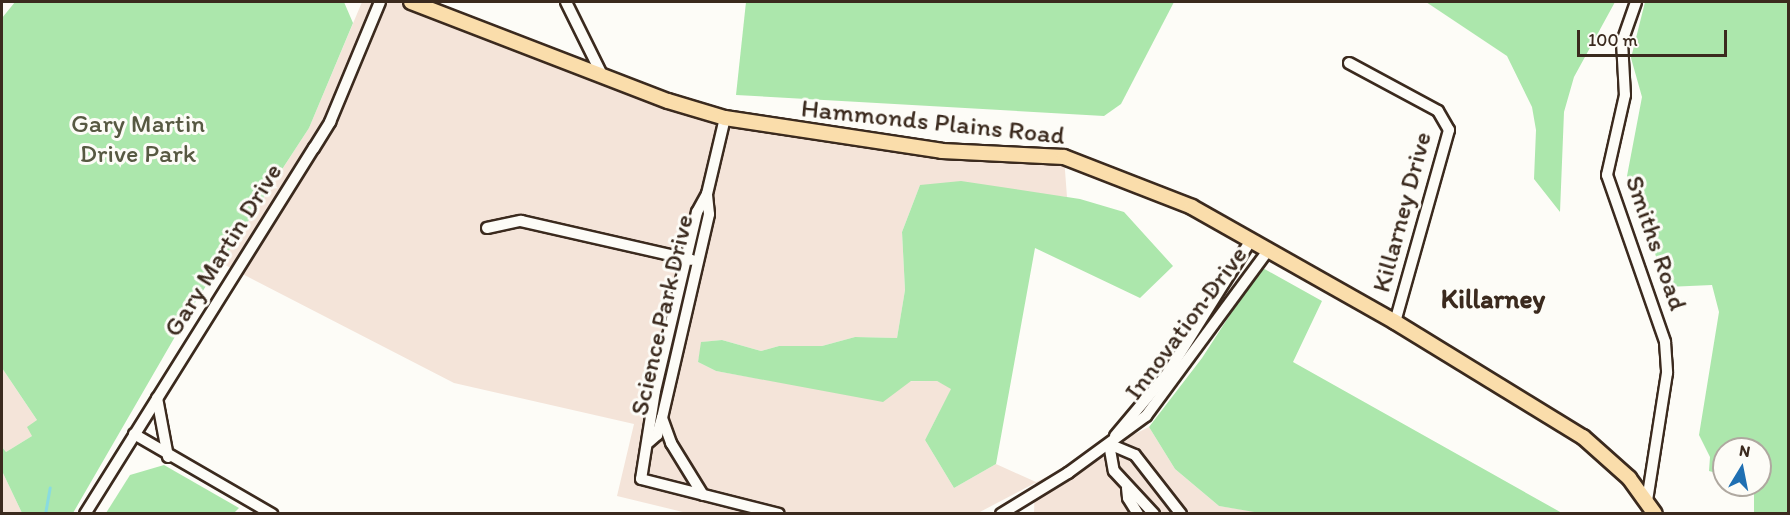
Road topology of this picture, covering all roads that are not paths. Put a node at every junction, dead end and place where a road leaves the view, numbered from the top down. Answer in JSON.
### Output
{"nodes":[{"id":1,"x":380,"y":2,"type":"edge"},
{"id":2,"x":411,"y":2,"type":"edge"},
{"id":3,"x":566,"y":2,"type":"edge"},
{"id":4,"x":1636,"y":2,"type":"edge"},
{"id":5,"x":1349,"y":63,"type":"dead end"},
{"id":6,"x":603,"y":77,"type":"junction"},
{"id":7,"x":725,"y":118,"type":"junction"},
{"id":8,"x":707,"y":194,"type":"junction"},
{"id":9,"x":487,"y":228,"type":"dead end"},
{"id":10,"x":1251,"y":240,"type":"junction"},
{"id":11,"x":1269,"y":249,"type":"junction"},
{"id":12,"x":686,"y":259,"type":"junction"},
{"id":13,"x":698,"y":261,"type":"junction"},
{"id":14,"x":1395,"y":322,"type":"junction"},
{"id":15,"x":157,"y":398,"type":"junction"},
{"id":16,"x":662,"y":418,"type":"junction"},
{"id":17,"x":135,"y":435,"type":"junction"},
{"id":18,"x":650,"y":442,"type":"junction"},
{"id":19,"x":1110,"y":444,"type":"junction"},
{"id":20,"x":168,"y":457,"type":"junction"},
{"id":21,"x":1127,"y":488,"type":"junction"},
{"id":22,"x":703,"y":495,"type":"junction"},
{"id":23,"x":1647,"y":501,"type":"junction"},
{"id":24,"x":85,"y":513,"type":"edge"},
{"id":25,"x":272,"y":513,"type":"edge"},
{"id":26,"x":779,"y":513,"type":"edge"},
{"id":27,"x":1001,"y":513,"type":"edge"},
{"id":28,"x":1138,"y":513,"type":"edge"},
{"id":29,"x":1154,"y":513,"type":"edge"},
{"id":30,"x":1181,"y":513,"type":"edge"},
{"id":31,"x":1655,"y":513,"type":"edge"}],
"edges":[{"from":1,"to":15,"type":"street","name":"Gary Martin Drive"},
{"from":2,"to":6,"type":"main road","name":"Hammonds Plains Road"},
{"from":3,"to":6,"type":"street"},
{"from":4,"to":23,"type":"street","name":"Smiths Road"},
{"from":5,"to":14,"type":"street","name":"Killarney Drive"},
{"from":6,"to":7,"type":"main road","name":"Hammonds Plains Road"},
{"from":7,"to":8,"type":"street","name":"Science Park Drive"},
{"from":7,"to":10,"type":"main road","name":"Hammonds Plains Road"},
{"from":8,"to":12,"type":"street","name":"Science Park Drive"},
{"from":8,"to":13,"type":"street","name":"Science Park Drive"},
{"from":9,"to":12,"type":"street"},
{"from":10,"to":11,"type":"main road","name":"Hammonds Plains Road"},
{"from":10,"to":19,"type":"street","name":"Innovation Drive"},
{"from":11,"to":14,"type":"main road","name":"Hammonds Plains Road"},
{"from":11,"to":19,"type":"street","name":"Innovation Drive"},
{"from":12,"to":13,"type":"street"},
{"from":12,"to":18,"type":"street","name":"Science Park Drive"},
{"from":13,"to":16,"type":"street","name":"Science Park Drive"},
{"from":14,"to":23,"type":"main road","name":"Hammonds Plains Road"},
{"from":15,"to":17,"type":"street","name":"Gary Martin Drive"},
{"from":15,"to":20,"type":"street"},
{"from":16,"to":18,"type":"street","name":"Science Park Drive"},
{"from":16,"to":22,"type":"street"},
{"from":17,"to":20,"type":"street"},
{"from":17,"to":24,"type":"street","name":"Gary Martin Drive"},
{"from":18,"to":22,"type":"street","name":"Science Park Drive"},
{"from":19,"to":21,"type":"street"},
{"from":19,"to":27,"type":"street","name":"Innovation Drive"},
{"from":19,"to":30,"type":"street"},
{"from":20,"to":25,"type":"street"},
{"from":21,"to":28,"type":"street"},
{"from":21,"to":29,"type":"street"},
{"from":22,"to":26,"type":"street"},
{"from":23,"to":31,"type":"main road","name":"Hammonds Plains Road"}]}
